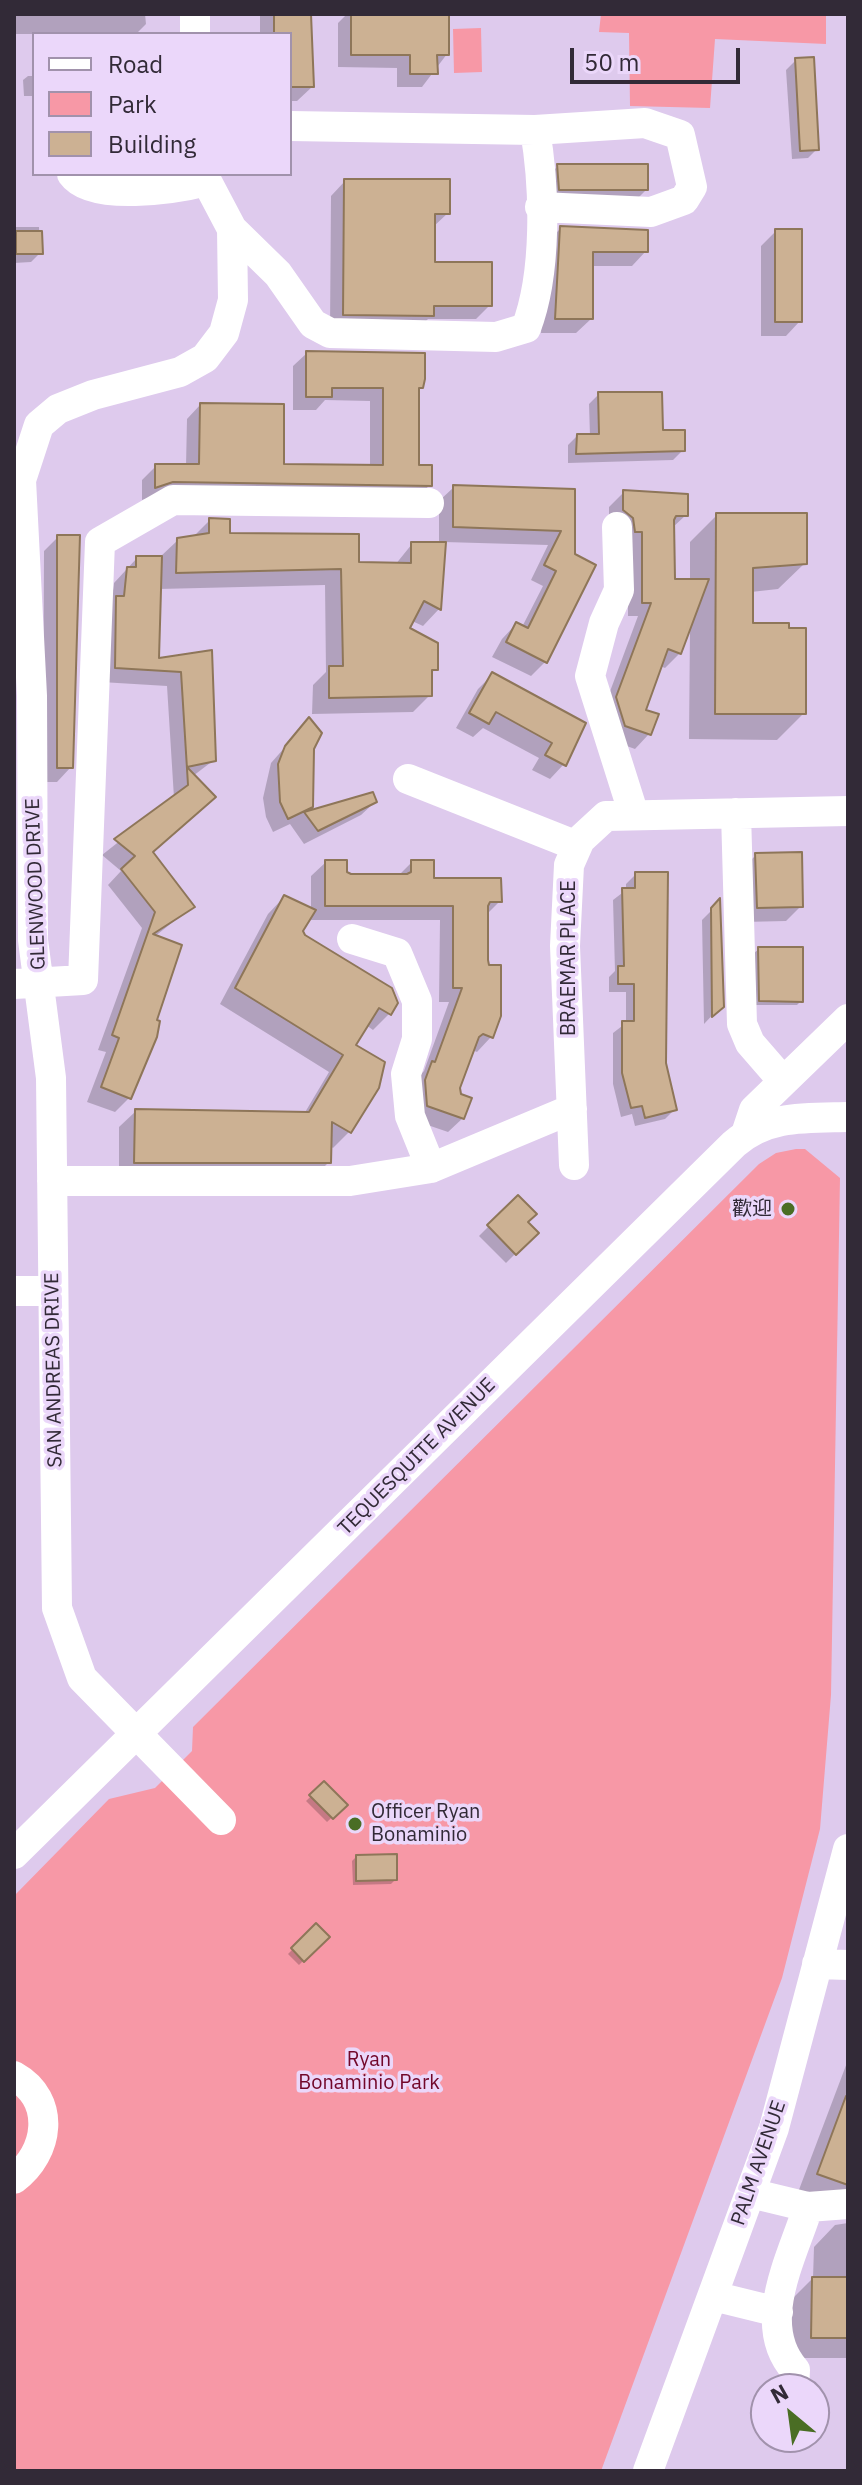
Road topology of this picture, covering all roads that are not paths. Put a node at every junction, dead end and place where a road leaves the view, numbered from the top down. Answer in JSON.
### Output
{"nodes":[{"id":1,"x":292,"y":126,"type":"edge"},
{"id":2,"x":535,"y":130,"type":"junction"},
{"id":3,"x":74,"y":176,"type":"edge"},
{"id":4,"x":205,"y":178,"type":"edge"},
{"id":5,"x":540,"y":207,"type":"junction"},
{"id":6,"x":232,"y":229,"type":"junction"},
{"id":7,"x":429,"y":503,"type":"dead end"},
{"id":8,"x":617,"y":527,"type":"dead end"},
{"id":9,"x":23,"y":700,"type":"edge"},
{"id":10,"x":408,"y":779,"type":"dead end"},
{"id":11,"x":848,"y":811,"type":"edge"},
{"id":12,"x":736,"y":813,"type":"junction"},
{"id":13,"x":634,"y":815,"type":"junction"},
{"id":14,"x":577,"y":846,"type":"junction"},
{"id":15,"x":352,"y":939,"type":"dead end"},
{"id":16,"x":26,"y":982,"type":"edge"},
{"id":17,"x":848,"y":1019,"type":"edge"},
{"id":18,"x":783,"y":1081,"type":"junction"},
{"id":19,"x":572,"y":1109,"type":"junction"},
{"id":20,"x":848,"y":1117,"type":"edge"},
{"id":21,"x":746,"y":1134,"type":"junction"},
{"id":22,"x":574,"y":1165,"type":"dead end"},
{"id":23,"x":431,"y":1168,"type":"junction"},
{"id":24,"x":52,"y":1181,"type":"junction"},
{"id":25,"x":14,"y":1291,"type":"edge"},
{"id":26,"x":53,"y":1291,"type":"junction"},
{"id":27,"x":136,"y":1733,"type":"junction"},
{"id":28,"x":221,"y":1820,"type":"dead end"},
{"id":29,"x":848,"y":1849,"type":"edge"},
{"id":30,"x":14,"y":1854,"type":"edge"},
{"id":31,"x":817,"y":1964,"type":"junction"},
{"id":32,"x":848,"y":1965,"type":"edge"},
{"id":33,"x":14,"y":2076,"type":"edge"},
{"id":34,"x":14,"y":2179,"type":"edge"},
{"id":35,"x":750,"y":2193,"type":"junction"},
{"id":36,"x":848,"y":2204,"type":"edge"},
{"id":37,"x":808,"y":2207,"type":"junction"},
{"id":38,"x":713,"y":2296,"type":"junction"},
{"id":39,"x":778,"y":2312,"type":"junction"},
{"id":40,"x":795,"y":2373,"type":"edge"},
{"id":41,"x":648,"y":2471,"type":"edge"}],
"edges":[{"from":1,"to":2,"type":"street"},
{"from":2,"to":5,"type":"street"},
{"from":2,"to":5,"type":"street"},
{"from":3,"to":4,"type":"street"},
{"from":4,"to":6,"type":"street","name":"GLENWOOD DRIVE"},
{"from":5,"to":6,"type":"street"},
{"from":6,"to":9,"type":"street","name":"GLENWOOD DRIVE"},
{"from":7,"to":16,"type":"street"},
{"from":8,"to":13,"type":"street"},
{"from":9,"to":16,"type":"street","name":"GLENWOOD DRIVE"},
{"from":10,"to":14,"type":"street"},
{"from":11,"to":12,"type":"street"},
{"from":12,"to":13,"type":"street"},
{"from":12,"to":18,"type":"street"},
{"from":13,"to":14,"type":"street"},
{"from":14,"to":19,"type":"street","name":"BRAEMAR PLACE"},
{"from":15,"to":23,"type":"street"},
{"from":16,"to":24,"type":"street","name":"SAN ANDREAS DRIVE"},
{"from":17,"to":18,"type":"street"},
{"from":18,"to":21,"type":"street"},
{"from":19,"to":22,"type":"street","name":"BRAEMAR PLACE"},
{"from":19,"to":23,"type":"street"},
{"from":20,"to":21,"type":"street","name":"TEQUESQUITE AVENUE"},
{"from":21,"to":27,"type":"street","name":"TEQUESQUITE AVENUE"},
{"from":23,"to":24,"type":"street"},
{"from":24,"to":26,"type":"street","name":"SAN ANDREAS DRIVE"},
{"from":25,"to":26,"type":"street"},
{"from":26,"to":27,"type":"street","name":"SAN ANDREAS DRIVE"},
{"from":27,"to":28,"type":"street","name":"SAN ANDREAS DRIVE"},
{"from":27,"to":30,"type":"street","name":"TEQUESQUITE AVENUE"},
{"from":29,"to":31,"type":"street","name":"PALM AVENUE"},
{"from":31,"to":32,"type":"street"},
{"from":31,"to":35,"type":"street","name":"PALM AVENUE"},
{"from":33,"to":34,"type":"street"},
{"from":35,"to":37,"type":"street"},
{"from":35,"to":38,"type":"street","name":"PALM AVENUE"},
{"from":36,"to":37,"type":"street"},
{"from":37,"to":39,"type":"street"},
{"from":38,"to":39,"type":"street"},
{"from":38,"to":41,"type":"street","name":"PALM AVENUE"},
{"from":39,"to":40,"type":"street"}]}
